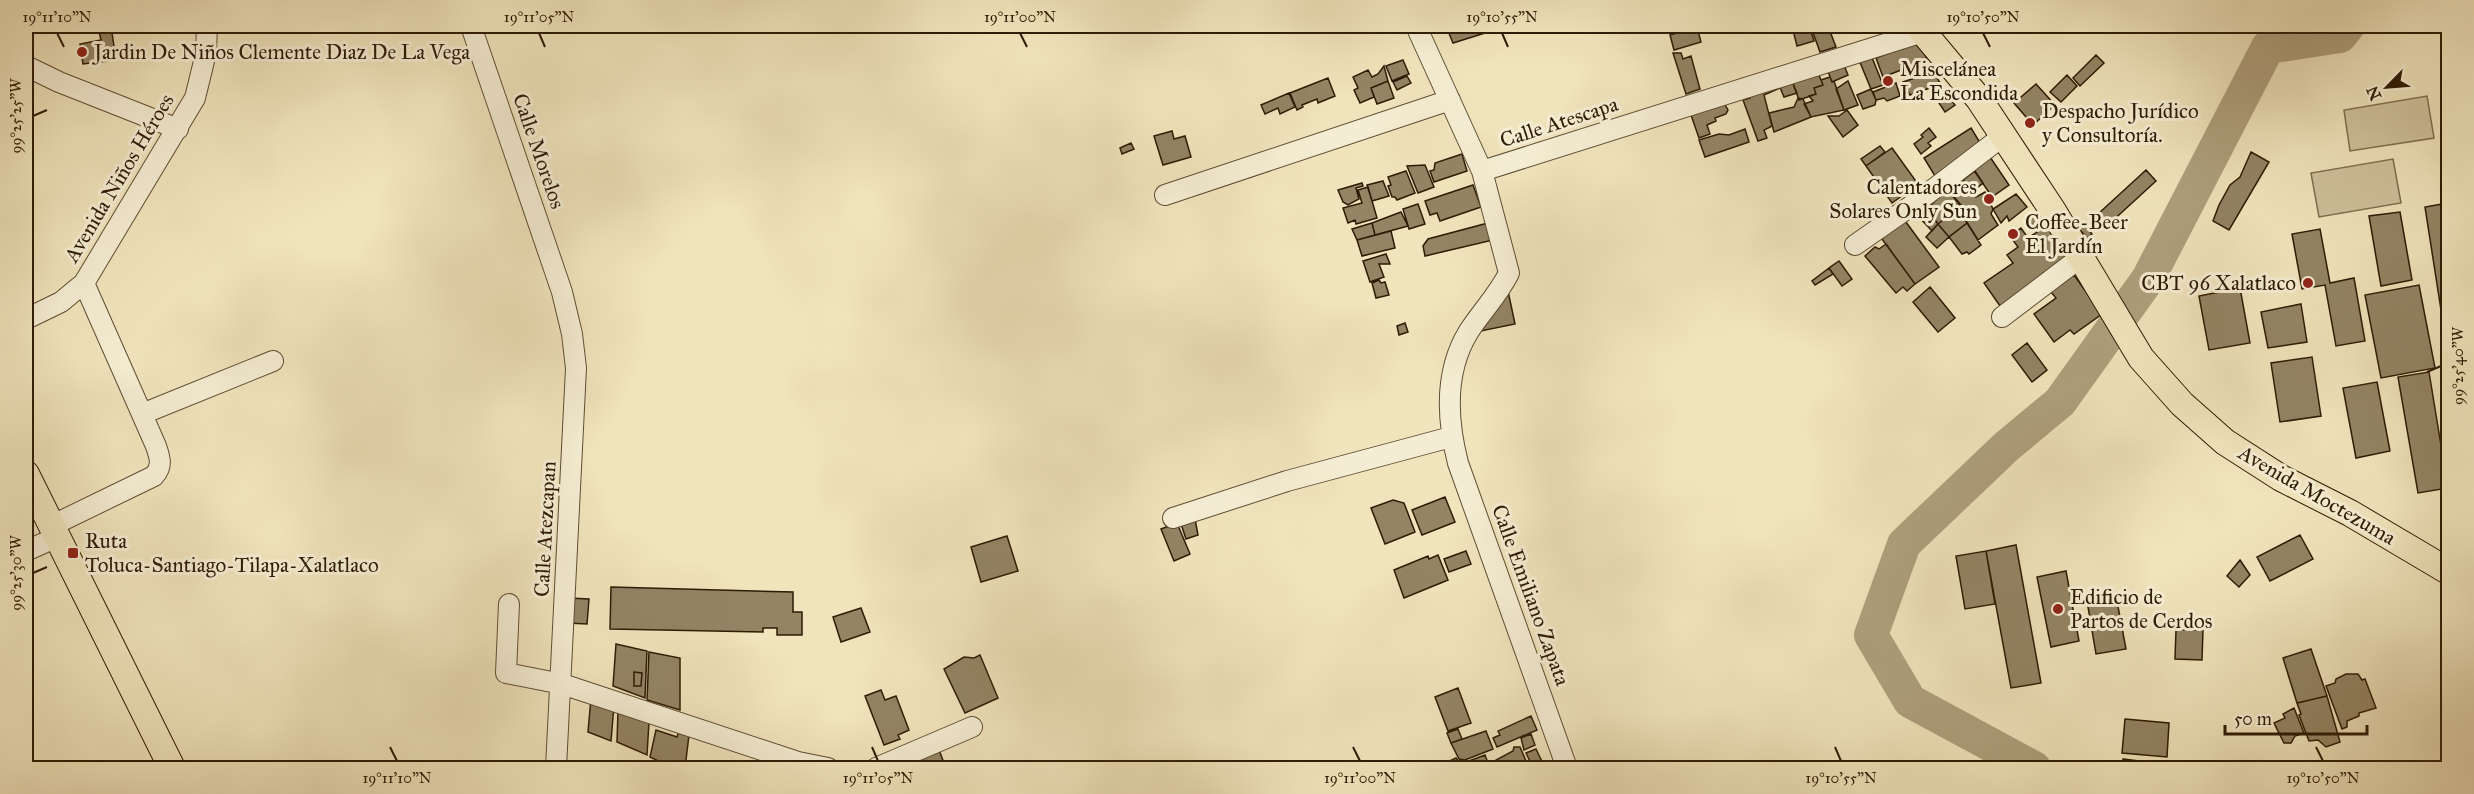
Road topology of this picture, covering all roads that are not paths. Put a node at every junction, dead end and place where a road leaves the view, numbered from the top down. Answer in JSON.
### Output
{"nodes":[{"id":1,"x":207,"y":26,"type":"edge"},
{"id":2,"x":471,"y":26,"type":"edge"},
{"id":3,"x":1416,"y":26,"type":"edge"},
{"id":4,"x":1920,"y":29,"type":"edge"},
{"id":5,"x":26,"y":66,"type":"edge"},
{"id":6,"x":1450,"y":100,"type":"junction"},
{"id":7,"x":178,"y":129,"type":"junction"},
{"id":8,"x":2003,"y":136,"type":"junction"},
{"id":9,"x":1482,"y":171,"type":"junction"},
{"id":10,"x":1165,"y":195,"type":"dead end"},
{"id":11,"x":1855,"y":245,"type":"dead end"},
{"id":12,"x":2080,"y":257,"type":"junction"},
{"id":13,"x":84,"y":283,"type":"junction"},
{"id":14,"x":562,"y":292,"type":"joint"},
{"id":15,"x":2002,"y":317,"type":"dead end"},
{"id":16,"x":26,"y":319,"type":"edge"},
{"id":17,"x":273,"y":361,"type":"dead end"},
{"id":18,"x":142,"y":414,"type":"junction"},
{"id":19,"x":1451,"y":437,"type":"junction"},
{"id":20,"x":26,"y":474,"type":"edge"},
{"id":21,"x":1173,"y":518,"type":"dead end"},
{"id":22,"x":54,"y":531,"type":"junction"},
{"id":23,"x":26,"y":551,"type":"edge"},
{"id":24,"x":2448,"y":571,"type":"edge"},
{"id":25,"x":509,"y":604,"type":"dead end"},
{"id":26,"x":562,"y":684,"type":"junction"},
{"id":27,"x":972,"y":727,"type":"dead end"},
{"id":28,"x":172,"y":768,"type":"edge"},
{"id":29,"x":556,"y":768,"type":"edge"},
{"id":30,"x":828,"y":768,"type":"edge"},
{"id":31,"x":876,"y":768,"type":"edge"},
{"id":32,"x":1567,"y":768,"type":"edge"}],
"edges":[{"from":1,"to":7,"type":"street","name":"Avenida Niños Héroes"},
{"from":2,"to":14,"type":"street","name":"Calle Morelos"},
{"from":3,"to":6,"type":"street"},
{"from":4,"to":8,"type":"main road","name":"Avenida Moctezuma"},
{"from":4,"to":9,"type":"street","name":"Calle Atescapa"},
{"from":5,"to":7,"type":"street"},
{"from":6,"to":9,"type":"street"},
{"from":6,"to":10,"type":"street"},
{"from":7,"to":13,"type":"street","name":"Avenida Niños Héroes"},
{"from":8,"to":11,"type":"street"},
{"from":8,"to":12,"type":"main road","name":"Avenida Moctezuma"},
{"from":9,"to":19,"type":"street","name":"Calle Atescapa"},
{"from":12,"to":15,"type":"street"},
{"from":12,"to":24,"type":"main road","name":"Avenida Moctezuma"},
{"from":13,"to":16,"type":"street"},
{"from":13,"to":18,"type":"street","name":"Avenida Niños Héroes"},
{"from":14,"to":26,"type":"street","name":"Calle Atezcapan"},
{"from":17,"to":18,"type":"street"},
{"from":18,"to":22,"type":"street","name":"Avenida Niños Héroes"},
{"from":19,"to":21,"type":"street"},
{"from":19,"to":32,"type":"street","name":"Calle Emiliano Zapata"},
{"from":20,"to":22,"type":"main road"},
{"from":22,"to":23,"type":"street"},
{"from":22,"to":28,"type":"main road"},
{"from":25,"to":26,"type":"street"},
{"from":26,"to":29,"type":"street","name":"Calle Atezcapan"},
{"from":26,"to":30,"type":"street"},
{"from":27,"to":31,"type":"street"}]}
